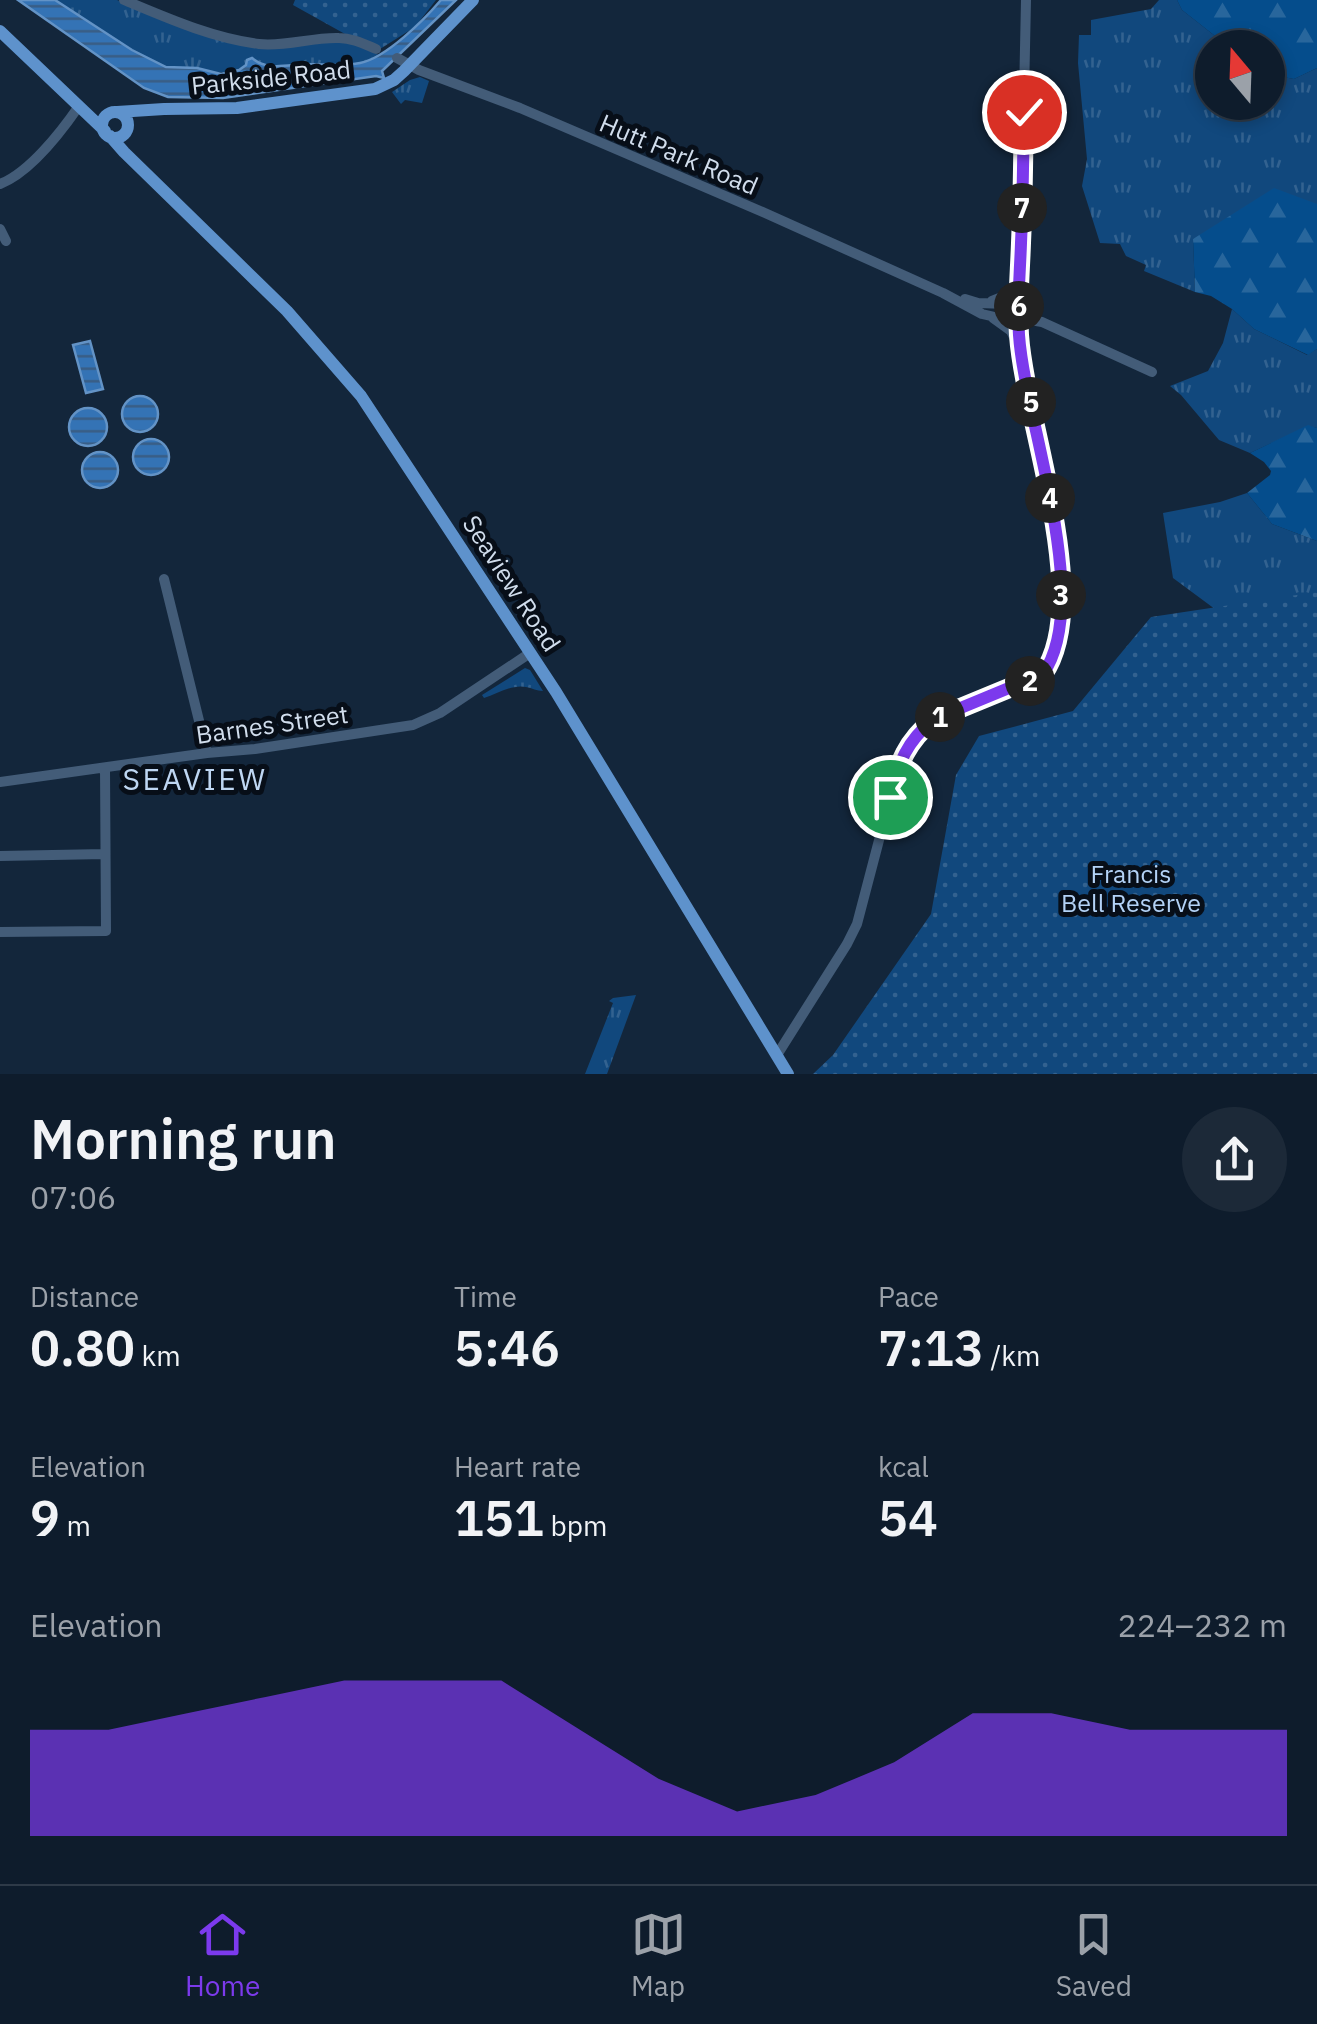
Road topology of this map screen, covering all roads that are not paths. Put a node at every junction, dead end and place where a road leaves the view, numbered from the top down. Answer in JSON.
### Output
{"nodes":[{"id":1,"x":124,"y":0,"type":"edge"},
{"id":2,"x":473,"y":0,"type":"edge"},
{"id":3,"x":1026,"y":0,"type":"edge"},
{"id":4,"x":0,"y":31,"type":"edge"},
{"id":5,"x":376,"y":49,"type":"dead end"},
{"id":6,"x":404,"y":62,"type":"junction"},
{"id":7,"x":79,"y":107,"type":"junction"},
{"id":8,"x":158,"y":109,"type":"junction"},
{"id":9,"x":116,"y":112,"type":"junction"},
{"id":10,"x":128,"y":129,"type":"junction"},
{"id":11,"x":107,"y":134,"type":"junction"},
{"id":12,"x":136,"y":164,"type":"junction"},
{"id":13,"x":0,"y":184,"type":"edge"},
{"id":14,"x":0,"y":228,"type":"edge"},
{"id":15,"x":6,"y":241,"type":"dead end"},
{"id":16,"x":1020,"y":282,"type":"junction"},
{"id":17,"x":943,"y":292,"type":"junction"},
{"id":18,"x":986,"y":303,"type":"junction"},
{"id":19,"x":990,"y":316,"type":"junction"},
{"id":20,"x":1019,"y":316,"type":"junction"},
{"id":21,"x":1021,"y":350,"type":"junction"},
{"id":22,"x":1152,"y":372,"type":"dead end"},
{"id":23,"x":164,"y":579,"type":"dead end"},
{"id":24,"x":530,"y":652,"type":"junction"},
{"id":25,"x":206,"y":754,"type":"junction"},
{"id":26,"x":105,"y":768,"type":"junction"},
{"id":27,"x":0,"y":782,"type":"edge"},
{"id":28,"x":105,"y":854,"type":"junction"},
{"id":29,"x":0,"y":856,"type":"edge"},
{"id":30,"x":0,"y":932,"type":"edge"},
{"id":31,"x":777,"y":1056,"type":"junction"},
{"id":32,"x":788,"y":1074,"type":"edge"}],
"edges":[{"from":1,"to":5,"type":"street"},
{"from":2,"to":6,"type":"main road","name":"Parkside Road"},
{"from":3,"to":16,"type":"street"},
{"from":4,"to":7,"type":"main road","name":"Seaview Road"},
{"from":6,"to":8,"type":"main road","name":"Parkside Road"},
{"from":6,"to":17,"type":"street","name":"Hutt Park Road"},
{"from":7,"to":9,"type":"main road"},
{"from":7,"to":11,"type":"main road","name":"Seaview Road"},
{"from":7,"to":13,"type":"street"},
{"from":8,"to":9,"type":"main road","name":"Parkside Road"},
{"from":8,"to":10,"type":"main road","name":"Parkside Road"},
{"from":9,"to":10,"type":"main road"},
{"from":9,"to":11,"type":"main road"},
{"from":10,"to":11,"type":"main road"},
{"from":10,"to":12,"type":"main road"},
{"from":11,"to":12,"type":"main road","name":"Seaview Road"},
{"from":12,"to":24,"type":"main road","name":"Seaview Road"},
{"from":14,"to":15,"type":"street"},
{"from":16,"to":18,"type":"street"},
{"from":16,"to":20,"type":"street"},
{"from":17,"to":18,"type":"street","name":"Hutt Park Road"},
{"from":17,"to":19,"type":"street","name":"Hutt Park Road"},
{"from":18,"to":20,"type":"street","name":"Hutt Park Road"},
{"from":19,"to":20,"type":"street"},
{"from":19,"to":21,"type":"street","name":"Hutt Park Road"},
{"from":20,"to":21,"type":"street"},
{"from":20,"to":22,"type":"street","name":"Hutt Park Road"},
{"from":21,"to":31,"type":"street"},
{"from":23,"to":25,"type":"street"},
{"from":24,"to":25,"type":"street","name":"Barnes Street"},
{"from":24,"to":31,"type":"main road","name":"Seaview Road"},
{"from":25,"to":26,"type":"street","name":"Barnes Street"},
{"from":26,"to":27,"type":"street","name":"Barnes Street"},
{"from":26,"to":28,"type":"street"},
{"from":28,"to":29,"type":"street"},
{"from":28,"to":30,"type":"street"},
{"from":31,"to":32,"type":"main road","name":"Seaview Road"}]}
